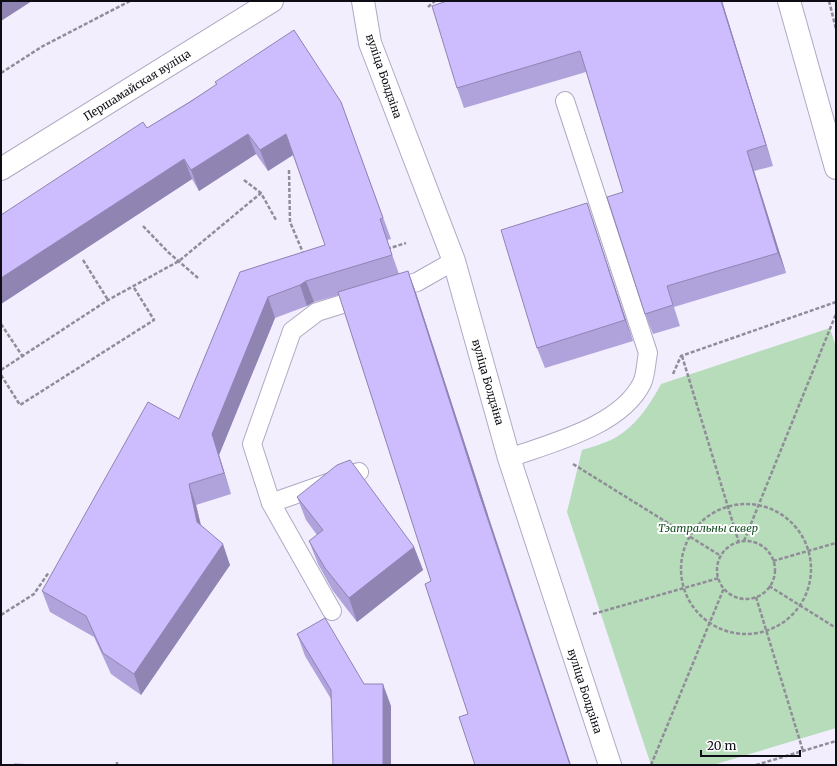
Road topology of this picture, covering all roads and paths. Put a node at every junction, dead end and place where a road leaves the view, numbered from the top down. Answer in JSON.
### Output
{"nodes":[{"id":1,"x":130,"y":1,"type":"edge"},
{"id":2,"x":272,"y":1,"type":"edge"},
{"id":3,"x":363,"y":1,"type":"edge"},
{"id":4,"x":434,"y":1,"type":"edge"},
{"id":5,"x":789,"y":1,"type":"edge"},
{"id":6,"x":829,"y":1,"type":"edge"},
{"id":7,"x":428,"y":7,"type":"dead end"},
{"id":8,"x":836,"y":29,"type":"edge"},
{"id":9,"x":1,"y":73,"type":"edge"},
{"id":10,"x":565,"y":101,"type":"dead end"},
{"id":11,"x":836,"y":168,"type":"edge"},
{"id":12,"x":1,"y":169,"type":"edge"},
{"id":13,"x":289,"y":170,"type":"dead end"},
{"id":14,"x":244,"y":180,"type":"dead end"},
{"id":15,"x":261,"y":193,"type":"junction"},
{"id":16,"x":276,"y":220,"type":"dead end"},
{"id":17,"x":143,"y":226,"type":"dead end"},
{"id":18,"x":406,"y":243,"type":"dead end"},
{"id":19,"x":384,"y":250,"type":"edge"},
{"id":20,"x":305,"y":257,"type":"edge"},
{"id":21,"x":83,"y":260,"type":"dead end"},
{"id":22,"x":180,"y":261,"type":"junction"},
{"id":23,"x":454,"y":261,"type":"junction"},
{"id":24,"x":198,"y":278,"type":"dead end"},
{"id":25,"x":133,"y":286,"type":"junction"},
{"id":26,"x":108,"y":300,"type":"junction"},
{"id":27,"x":836,"y":302,"type":"edge"},
{"id":28,"x":836,"y":314,"type":"edge"},
{"id":29,"x":1,"y":324,"type":"edge"},
{"id":30,"x":23,"y":357,"type":"junction"},
{"id":31,"x":1,"y":370,"type":"edge"},
{"id":32,"x":1,"y":375,"type":"edge"},
{"id":33,"x":509,"y":458,"type":"junction"},
{"id":34,"x":571,"y":462,"type":"dead end"},
{"id":35,"x":359,"y":472,"type":"edge"},
{"id":36,"x":271,"y":503,"type":"junction"},
{"id":37,"x":758,"y":506,"type":"junction"},
{"id":38,"x":728,"y":507,"type":"junction"},
{"id":39,"x":690,"y":537,"type":"junction"},
{"id":40,"x":744,"y":541,"type":"junction"},
{"id":41,"x":739,"y":543,"type":"junction"},
{"id":42,"x":836,"y":543,"type":"edge"},
{"id":43,"x":808,"y":551,"type":"junction"},
{"id":44,"x":721,"y":556,"type":"junction"},
{"id":45,"x":773,"y":561,"type":"junction"},
{"id":46,"x":49,"y":572,"type":"dead end"},
{"id":47,"x":719,"y":578,"type":"junction"},
{"id":48,"x":769,"y":586,"type":"junction"},
{"id":49,"x":684,"y":588,"type":"junction"},
{"id":50,"x":724,"y":588,"type":"junction"},
{"id":51,"x":756,"y":597,"type":"junction"},
{"id":52,"x":800,"y":606,"type":"junction"},
{"id":53,"x":332,"y":611,"type":"dead end"},
{"id":54,"x":593,"y":614,"type":"dead end"},
{"id":55,"x":1,"y":615,"type":"edge"},
{"id":56,"x":710,"y":623,"type":"junction"},
{"id":57,"x":836,"y":628,"type":"edge"},
{"id":58,"x":766,"y":631,"type":"junction"},
{"id":59,"x":836,"y":742,"type":"edge"},
{"id":60,"x":803,"y":751,"type":"junction"},
{"id":61,"x":610,"y":765,"type":"edge"},
{"id":62,"x":651,"y":765,"type":"edge"},
{"id":63,"x":756,"y":765,"type":"edge"}],
"edges":[{"from":1,"to":9,"type":"path"},
{"from":2,"to":12,"type":"main road","name":"Першамайская вуліца"},
{"from":3,"to":23,"type":"main road","name":"вуліца Болдзіна"},
{"from":4,"to":7,"type":"path"},
{"from":5,"to":11,"type":"main road"},
{"from":6,"to":8,"type":"path"},
{"from":10,"to":33,"type":"lane"},
{"from":13,"to":20,"type":"path"},
{"from":14,"to":15,"type":"path"},
{"from":15,"to":16,"type":"path"},
{"from":15,"to":22,"type":"path"},
{"from":17,"to":22,"type":"path"},
{"from":18,"to":19,"type":"path"},
{"from":21,"to":26,"type":"path"},
{"from":22,"to":24,"type":"path"},
{"from":22,"to":25,"type":"path"},
{"from":23,"to":33,"type":"main road","name":"вуліца Болдзіна"},
{"from":23,"to":36,"type":"lane"},
{"from":25,"to":26,"type":"path"},
{"from":25,"to":32,"type":"path"},
{"from":26,"to":30,"type":"path"},
{"from":27,"to":38,"type":"path"},
{"from":28,"to":37,"type":"path"},
{"from":29,"to":30,"type":"path"},
{"from":30,"to":31,"type":"path"},
{"from":33,"to":61,"type":"main road","name":"вуліца Болдзіна"},
{"from":34,"to":39,"type":"path"},
{"from":35,"to":36,"type":"lane"},
{"from":36,"to":53,"type":"lane"},
{"from":37,"to":38,"type":"path"},
{"from":37,"to":40,"type":"path"},
{"from":37,"to":43,"type":"path"},
{"from":38,"to":39,"type":"path"},
{"from":38,"to":41,"type":"path"},
{"from":39,"to":44,"type":"path"},
{"from":39,"to":49,"type":"path"},
{"from":40,"to":41,"type":"path"},
{"from":40,"to":45,"type":"path"},
{"from":41,"to":44,"type":"path"},
{"from":42,"to":43,"type":"path"},
{"from":43,"to":45,"type":"path"},
{"from":43,"to":52,"type":"path"},
{"from":44,"to":47,"type":"path"},
{"from":45,"to":48,"type":"path"},
{"from":46,"to":55,"type":"path"},
{"from":47,"to":49,"type":"path"},
{"from":47,"to":50,"type":"path"},
{"from":48,"to":51,"type":"path"},
{"from":48,"to":52,"type":"path"},
{"from":49,"to":54,"type":"path"},
{"from":49,"to":56,"type":"path"},
{"from":50,"to":51,"type":"path"},
{"from":50,"to":56,"type":"path"},
{"from":51,"to":58,"type":"path"},
{"from":52,"to":57,"type":"path"},
{"from":52,"to":58,"type":"path"},
{"from":56,"to":58,"type":"path"},
{"from":56,"to":62,"type":"path"},
{"from":58,"to":60,"type":"path"},
{"from":59,"to":60,"type":"path"},
{"from":60,"to":63,"type":"path"}]}
